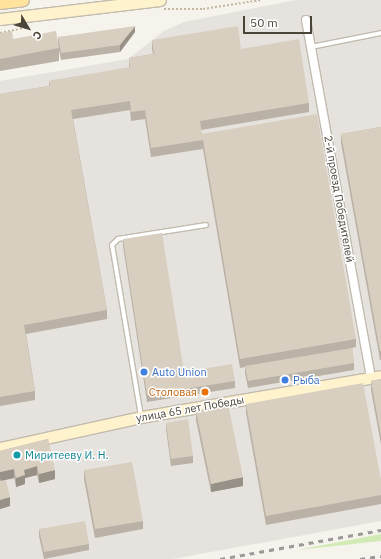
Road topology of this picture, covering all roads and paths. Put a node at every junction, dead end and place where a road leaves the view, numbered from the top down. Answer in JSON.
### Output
{"nodes":[{"id":1,"x":22,"y":0,"type":"edge"},
{"id":2,"x":160,"y":0,"type":"edge"},
{"id":3,"x":0,"y":3,"type":"edge"},
{"id":4,"x":0,"y":19,"type":"edge"},
{"id":5,"x":306,"y":20,"type":"dead end"},
{"id":6,"x":381,"y":33,"type":"edge"},
{"id":7,"x":311,"y":47,"type":"junction"},
{"id":8,"x":206,"y":225,"type":"dead end"},
{"id":9,"x":376,"y":377,"type":"edge"},
{"id":10,"x":141,"y":417,"type":"junction"},
{"id":11,"x":0,"y":448,"type":"edge"}],
"edges":[{"from":1,"to":3,"type":"main road"},
{"from":2,"to":4,"type":"street"},
{"from":5,"to":7,"type":"street","name":"2-й проезд Победителей"},
{"from":6,"to":7,"type":"lane"},
{"from":7,"to":9,"type":"street","name":"2-й проезд Победителей"},
{"from":8,"to":10,"type":"lane"},
{"from":9,"to":10,"type":"street","name":"улица 65 лет Победы"},
{"from":10,"to":11,"type":"street","name":"улица 65 лет Победы"}]}
